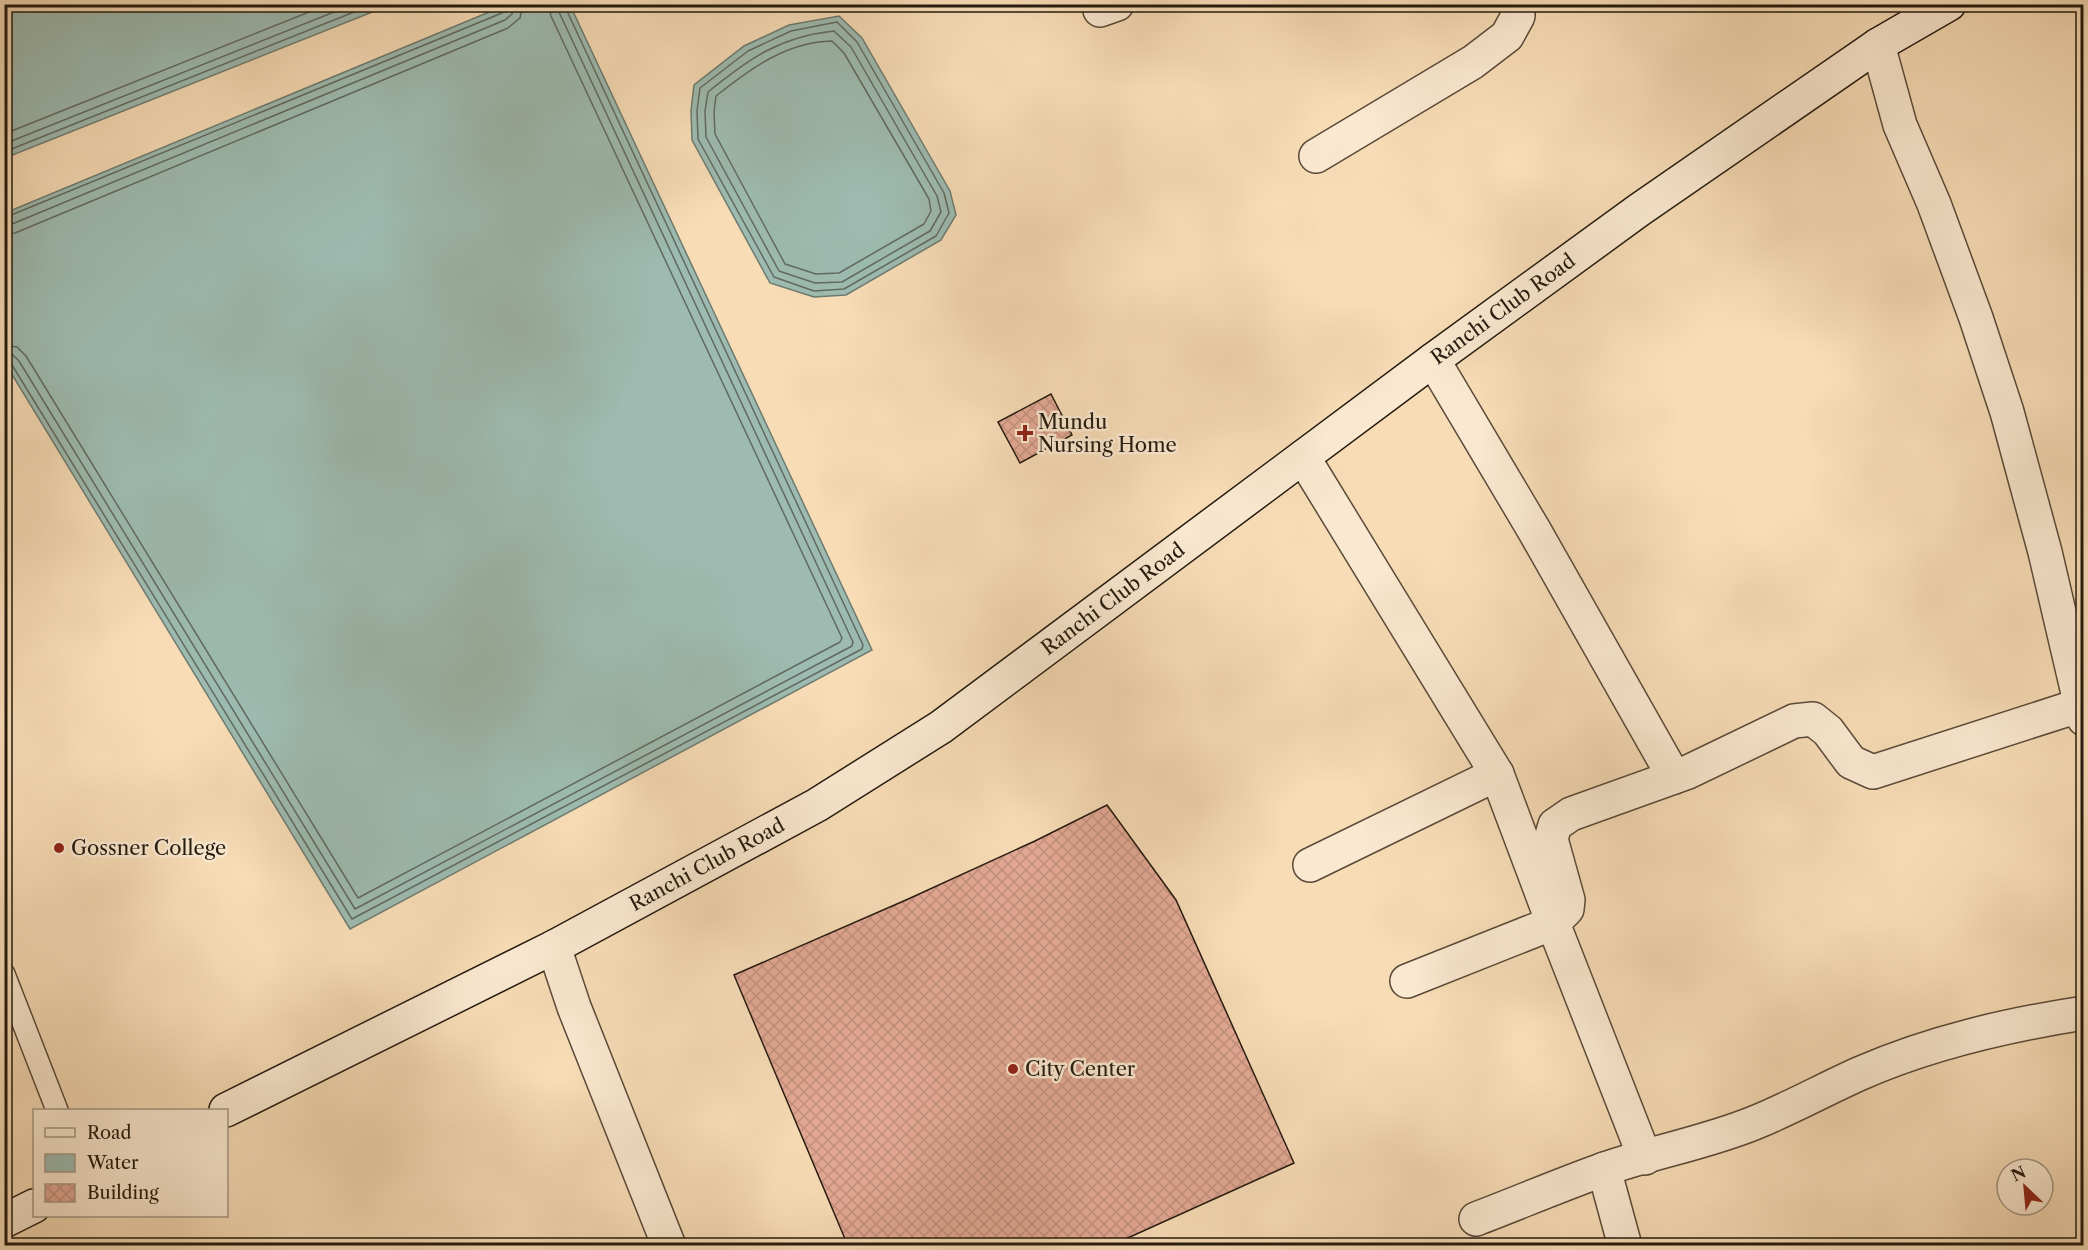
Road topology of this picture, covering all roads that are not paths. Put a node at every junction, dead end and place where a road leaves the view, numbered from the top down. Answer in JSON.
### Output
{"nodes":[{"id":1,"x":1518,"y":4,"type":"edge"},
{"id":2,"x":1949,"y":4,"type":"edge"},
{"id":3,"x":1878,"y":45,"type":"junction"},
{"id":4,"x":1316,"y":156,"type":"dead end"},
{"id":5,"x":1433,"y":360,"type":"junction"},
{"id":6,"x":1303,"y":457,"type":"junction"},
{"id":7,"x":2072,"y":610,"type":"edge"},
{"id":8,"x":2082,"y":712,"type":"edge"},
{"id":9,"x":1497,"y":774,"type":"junction"},
{"id":10,"x":1674,"y":777,"type":"junction"},
{"id":11,"x":1310,"y":865,"type":"dead end"},
{"id":12,"x":1553,"y":923,"type":"junction"},
{"id":13,"x":554,"y":947,"type":"junction"},
{"id":14,"x":4,"y":974,"type":"edge"},
{"id":15,"x":1407,"y":981,"type":"dead end"},
{"id":16,"x":2084,"y":1013,"type":"edge"},
{"id":17,"x":57,"y":1109,"type":"edge"},
{"id":18,"x":228,"y":1109,"type":"edge"},
{"id":19,"x":1645,"y":1158,"type":"junction"},
{"id":20,"x":1604,"y":1169,"type":"junction"},
{"id":21,"x":33,"y":1206,"type":"edge"},
{"id":22,"x":1476,"y":1219,"type":"dead end"},
{"id":23,"x":4,"y":1221,"type":"edge"},
{"id":24,"x":669,"y":1245,"type":"edge"},
{"id":25,"x":1625,"y":1245,"type":"edge"}],
"edges":[{"from":1,"to":4,"type":"street"},
{"from":2,"to":3,"type":"street","name":"Ranchi Club Road"},
{"from":3,"to":5,"type":"street","name":"Ranchi Club Road"},
{"from":3,"to":7,"type":"street"},
{"from":5,"to":6,"type":"street","name":"Ranchi Club Road"},
{"from":5,"to":10,"type":"street"},
{"from":6,"to":9,"type":"street"},
{"from":6,"to":13,"type":"street","name":"Ranchi Club Road"},
{"from":7,"to":8,"type":"street"},
{"from":8,"to":10,"type":"street"},
{"from":9,"to":11,"type":"street"},
{"from":9,"to":12,"type":"street"},
{"from":10,"to":12,"type":"street"},
{"from":12,"to":15,"type":"street"},
{"from":12,"to":19,"type":"street"},
{"from":13,"to":18,"type":"street","name":"Ranchi Club Road"},
{"from":13,"to":24,"type":"street"},
{"from":14,"to":17,"type":"lane"},
{"from":16,"to":19,"type":"street"},
{"from":19,"to":20,"type":"street"},
{"from":20,"to":22,"type":"street"},
{"from":20,"to":25,"type":"street"},
{"from":21,"to":23,"type":"street"}]}
